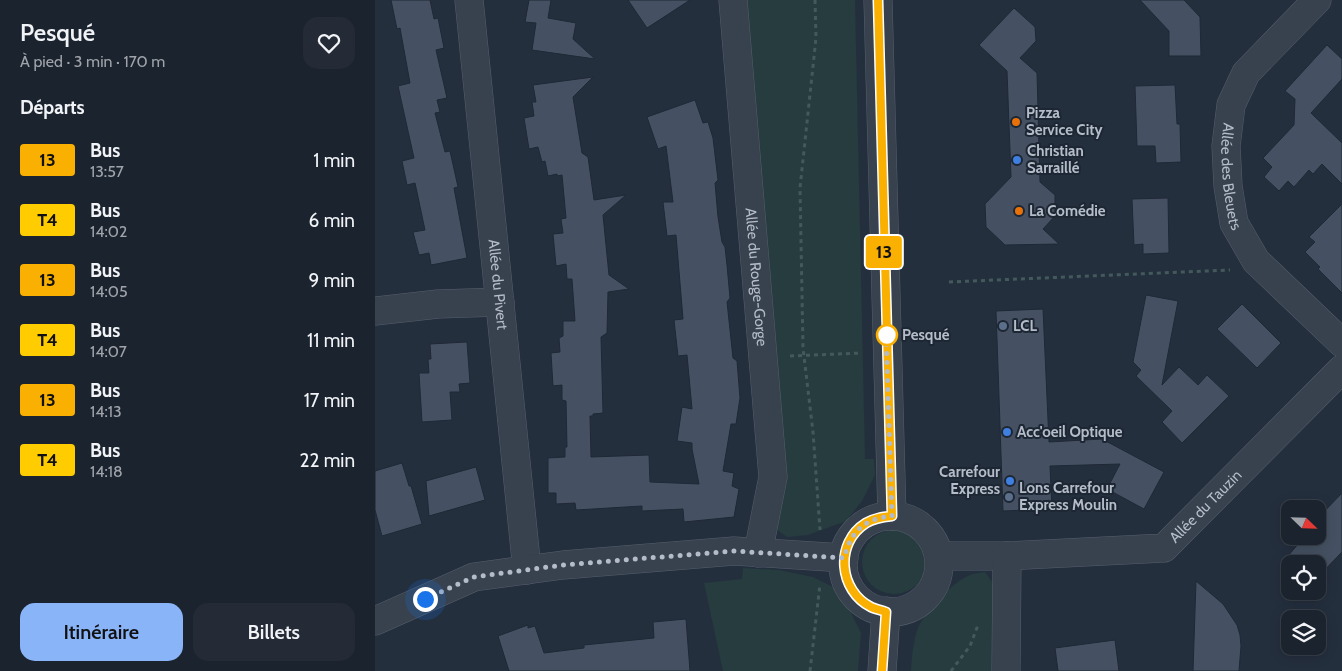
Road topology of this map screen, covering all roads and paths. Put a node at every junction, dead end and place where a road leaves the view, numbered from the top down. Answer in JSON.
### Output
{"nodes":[{"id":1,"x":469,"y":0,"type":"edge"},
{"id":2,"x":733,"y":0,"type":"edge"},
{"id":3,"x":815,"y":0,"type":"edge"},
{"id":4,"x":878,"y":0,"type":"edge"},
{"id":5,"x":1317,"y":0,"type":"edge"},
{"id":6,"x":1256,"y":261,"type":"junction"},
{"id":7,"x":949,"y":282,"type":"dead end"},
{"id":8,"x":500,"y":302,"type":"junction"},
{"id":9,"x":375,"y":311,"type":"edge"},
{"id":10,"x":1342,"y":342,"type":"edge"},
{"id":11,"x":887,"y":352,"type":"junction"},
{"id":12,"x":803,"y":355,"type":"junction"},
{"id":13,"x":763,"y":358,"type":"junction"},
{"id":14,"x":1342,"y":369,"type":"edge"},
{"id":15,"x":892,"y":516,"type":"junction"},
{"id":16,"x":821,"y":535,"type":"dead end"},
{"id":17,"x":758,"y":552,"type":"junction"},
{"id":18,"x":939,"y":556,"type":"junction"},
{"id":19,"x":1007,"y":556,"type":"junction"},
{"id":20,"x":844,"y":558,"type":"junction"},
{"id":21,"x":527,"y":570,"type":"junction"},
{"id":22,"x":820,"y":578,"type":"dead end"},
{"id":23,"x":886,"y":612,"type":"junction"},
{"id":24,"x":375,"y":621,"type":"edge"},
{"id":25,"x":810,"y":671,"type":"edge"},
{"id":26,"x":882,"y":671,"type":"edge"},
{"id":27,"x":1006,"y":671,"type":"edge"}],
"edges":[{"from":1,"to":8,"type":"street","name":"Allée du Pivert"},
{"from":2,"to":13,"type":"street","name":"Allée du Rouge-Gorge"},
{"from":3,"to":12,"type":"path"},
{"from":4,"to":11,"type":"street"},
{"from":5,"to":6,"type":"street","name":"Allée des Bleuets"},
{"from":6,"to":7,"type":"path"},
{"from":6,"to":10,"type":"street","name":"Allée des Bleuets"},
{"from":8,"to":9,"type":"street"},
{"from":8,"to":21,"type":"street","name":"Allée du Pivert"},
{"from":11,"to":12,"type":"path"},
{"from":11,"to":15,"type":"street"},
{"from":12,"to":13,"type":"path"},
{"from":12,"to":16,"type":"path"},
{"from":13,"to":17,"type":"street","name":"Allée du Rouge-Gorge"},
{"from":14,"to":19,"type":"street","name":"Allée du Tauzin"},
{"from":15,"to":18,"type":"street"},
{"from":15,"to":20,"type":"street"},
{"from":17,"to":20,"type":"street"},
{"from":17,"to":21,"type":"street"},
{"from":18,"to":19,"type":"street","name":"Allée du Tauzin"},
{"from":18,"to":23,"type":"street"},
{"from":19,"to":27,"type":"street"},
{"from":20,"to":23,"type":"street"},
{"from":21,"to":24,"type":"street"},
{"from":22,"to":25,"type":"path"},
{"from":23,"to":26,"type":"street"}]}
